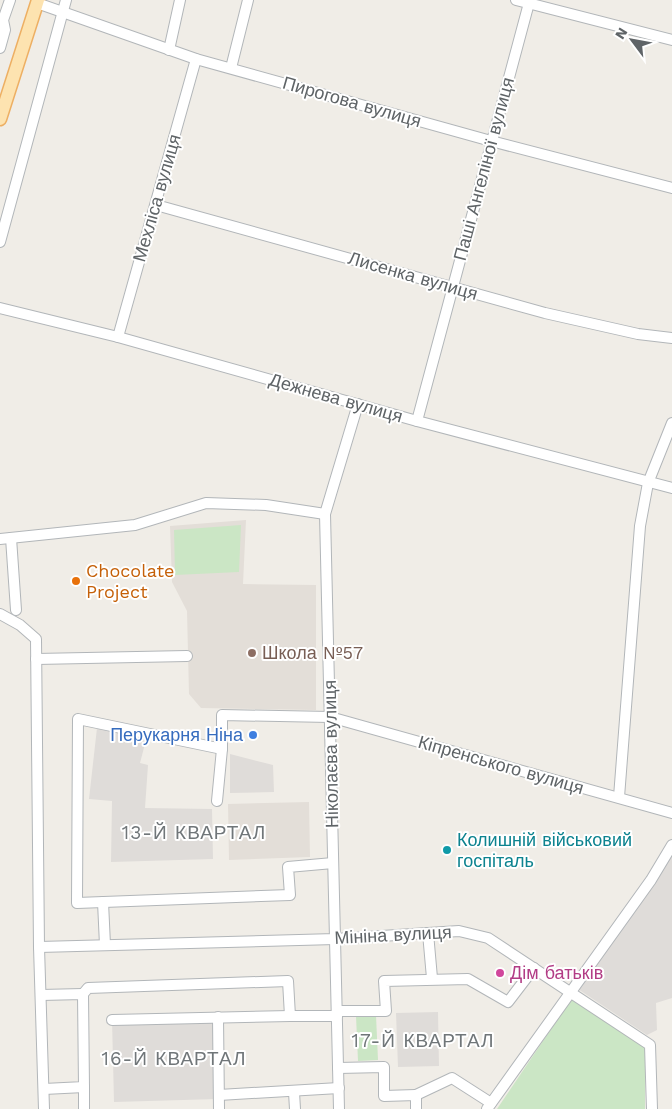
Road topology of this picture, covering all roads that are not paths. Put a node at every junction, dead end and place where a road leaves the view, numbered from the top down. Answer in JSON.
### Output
{"nodes":[{"id":1,"x":10,"y":0,"type":"edge"},
{"id":2,"x":66,"y":0,"type":"edge"},
{"id":3,"x":180,"y":0,"type":"edge"},
{"id":4,"x":248,"y":0,"type":"edge"},
{"id":5,"x":516,"y":0,"type":"edge"},
{"id":6,"x":37,"y":2,"type":"edge"},
{"id":7,"x":529,"y":3,"type":"junction"},
{"id":8,"x":63,"y":12,"type":"junction"},
{"id":9,"x":672,"y":40,"type":"edge"},
{"id":10,"x":0,"y":48,"type":"edge"},
{"id":11,"x":170,"y":50,"type":"junction"},
{"id":12,"x":196,"y":59,"type":"junction"},
{"id":13,"x":231,"y":68,"type":"junction"},
{"id":14,"x":0,"y":118,"type":"edge"},
{"id":15,"x":490,"y":141,"type":"junction"},
{"id":16,"x":672,"y":188,"type":"edge"},
{"id":17,"x":156,"y":204,"type":"junction"},
{"id":18,"x":0,"y":242,"type":"edge"},
{"id":19,"x":454,"y":288,"type":"junction"},
{"id":20,"x":0,"y":308,"type":"edge"},
{"id":21,"x":118,"y":336,"type":"junction"},
{"id":22,"x":672,"y":338,"type":"edge"},
{"id":23,"x":358,"y":404,"type":"junction"},
{"id":24,"x":416,"y":421,"type":"junction"},
{"id":25,"x":672,"y":423,"type":"edge"},
{"id":26,"x":648,"y":483,"type":"junction"},
{"id":27,"x":672,"y":488,"type":"edge"},
{"id":28,"x":325,"y":514,"type":"junction"},
{"id":29,"x":11,"y":538,"type":"junction"},
{"id":30,"x":0,"y":540,"type":"edge"},
{"id":31,"x":16,"y":610,"type":"dead end"},
{"id":32,"x":0,"y":614,"type":"edge"},
{"id":33,"x":187,"y":656,"type":"dead end"},
{"id":34,"x":36,"y":659,"type":"junction"},
{"id":35,"x":330,"y":717,"type":"junction"},
{"id":36,"x":222,"y":749,"type":"junction"},
{"id":37,"x":619,"y":797,"type":"junction"},
{"id":38,"x":217,"y":801,"type":"dead end"},
{"id":39,"x":672,"y":813,"type":"edge"},
{"id":40,"x":672,"y":845,"type":"edge"},
{"id":41,"x":333,"y":864,"type":"junction"},
{"id":42,"x":103,"y":902,"type":"junction"},
{"id":43,"x":428,"y":933,"type":"junction"},
{"id":44,"x":335,"y":939,"type":"junction"},
{"id":45,"x":105,"y":945,"type":"junction"},
{"id":46,"x":39,"y":947,"type":"junction"},
{"id":47,"x":534,"y":968,"type":"junction"},
{"id":48,"x":432,"y":978,"type":"junction"},
{"id":49,"x":570,"y":991,"type":"junction"},
{"id":50,"x":83,"y":994,"type":"junction"},
{"id":51,"x":41,"y":995,"type":"junction"},
{"id":52,"x":337,"y":1014,"type":"junction"},
{"id":53,"x":290,"y":1016,"type":"junction"},
{"id":54,"x":218,"y":1017,"type":"junction"},
{"id":55,"x":112,"y":1020,"type":"dead end"},
{"id":56,"x":338,"y":1068,"type":"junction"},
{"id":57,"x":84,"y":1087,"type":"junction"},
{"id":58,"x":339,"y":1088,"type":"junction"},
{"id":59,"x":44,"y":1089,"type":"junction"},
{"id":60,"x":294,"y":1092,"type":"junction"},
{"id":61,"x":416,"y":1095,"type":"junction"},
{"id":62,"x":219,"y":1096,"type":"junction"},
{"id":63,"x":489,"y":1106,"type":"edge"},
{"id":64,"x":44,"y":1109,"type":"edge"},
{"id":65,"x":84,"y":1109,"type":"edge"},
{"id":66,"x":219,"y":1109,"type":"edge"},
{"id":67,"x":295,"y":1109,"type":"edge"},
{"id":68,"x":339,"y":1109,"type":"edge"},
{"id":69,"x":416,"y":1109,"type":"edge"},
{"id":70,"x":652,"y":1109,"type":"edge"}],
"edges":[{"from":1,"to":10,"type":"street"},
{"from":2,"to":8,"type":"street"},
{"from":3,"to":11,"type":"street"},
{"from":4,"to":13,"type":"street"},
{"from":5,"to":7,"type":"street"},
{"from":6,"to":8,"type":"street","name":"Пирогова вулиця"},
{"from":6,"to":14,"type":"main road"},
{"from":7,"to":9,"type":"street"},
{"from":7,"to":15,"type":"street","name":"Паші Ангеліної вулиця"},
{"from":8,"to":11,"type":"street","name":"Пирогова вулиця"},
{"from":8,"to":18,"type":"street"},
{"from":11,"to":12,"type":"street","name":"Пирогова вулиця"},
{"from":12,"to":13,"type":"street","name":"Пирогова вулиця"},
{"from":12,"to":17,"type":"street","name":"Мехліса вулиця"},
{"from":13,"to":15,"type":"street","name":"Пирогова вулиця"},
{"from":15,"to":16,"type":"street","name":"Пирогова вулиця"},
{"from":15,"to":19,"type":"street","name":"Паші Ангеліної вулиця"},
{"from":17,"to":19,"type":"street","name":"Лисенка вулиця"},
{"from":17,"to":21,"type":"street","name":"Мехліса вулиця"},
{"from":19,"to":22,"type":"street","name":"Лисенка вулиця"},
{"from":19,"to":24,"type":"street","name":"Паші Ангеліної вулиця"},
{"from":20,"to":21,"type":"street","name":"Дежнева вулиця"},
{"from":21,"to":23,"type":"street","name":"Дежнева вулиця"},
{"from":23,"to":24,"type":"street","name":"Дежнева вулиця"},
{"from":23,"to":28,"type":"street","name":"Ніколаєва вулиця"},
{"from":24,"to":26,"type":"street","name":"Дежнева вулиця"},
{"from":25,"to":26,"type":"street"},
{"from":26,"to":27,"type":"street","name":"Дежнева вулиця"},
{"from":26,"to":37,"type":"street"},
{"from":28,"to":29,"type":"street"},
{"from":28,"to":35,"type":"street","name":"Ніколаєва вулиця"},
{"from":29,"to":30,"type":"street"},
{"from":29,"to":31,"type":"street"},
{"from":32,"to":34,"type":"street"},
{"from":33,"to":34,"type":"street"},
{"from":34,"to":46,"type":"street"},
{"from":35,"to":36,"type":"street","name":"Кіпренського вулиця"},
{"from":35,"to":37,"type":"street","name":"Кіпренського вулиця"},
{"from":35,"to":41,"type":"street","name":"Ніколаєва вулиця"},
{"from":36,"to":38,"type":"street"},
{"from":36,"to":42,"type":"street"},
{"from":37,"to":39,"type":"street","name":"Кіпренського вулиця"},
{"from":40,"to":49,"type":"street"},
{"from":41,"to":42,"type":"street"},
{"from":41,"to":44,"type":"street","name":"Ніколаєва вулиця"},
{"from":42,"to":45,"type":"street"},
{"from":43,"to":44,"type":"street","name":"Мініна вулиця"},
{"from":43,"to":47,"type":"street","name":"Мініна вулиця"},
{"from":43,"to":48,"type":"street"},
{"from":44,"to":45,"type":"street","name":"Мініна вулиця"},
{"from":44,"to":52,"type":"street","name":"Ніколаєва вулиця"},
{"from":45,"to":46,"type":"street","name":"Мініна вулиця"},
{"from":46,"to":51,"type":"street"},
{"from":47,"to":48,"type":"street"},
{"from":47,"to":49,"type":"street","name":"Мініна вулиця"},
{"from":48,"to":52,"type":"street"},
{"from":49,"to":63,"type":"street"},
{"from":49,"to":70,"type":"street","name":"Мініна вулиця"},
{"from":50,"to":51,"type":"street"},
{"from":50,"to":53,"type":"street"},
{"from":50,"to":57,"type":"street"},
{"from":51,"to":59,"type":"street"},
{"from":52,"to":53,"type":"street"},
{"from":52,"to":56,"type":"street","name":"Ніколаєва вулиця"},
{"from":53,"to":54,"type":"street"},
{"from":54,"to":55,"type":"street"},
{"from":54,"to":62,"type":"street"},
{"from":56,"to":58,"type":"street","name":"Ніколаєва вулиця"},
{"from":56,"to":61,"type":"street"},
{"from":57,"to":59,"type":"street"},
{"from":57,"to":65,"type":"street"},
{"from":58,"to":60,"type":"street"},
{"from":58,"to":68,"type":"street","name":"Ніколаєва вулиця"},
{"from":59,"to":64,"type":"street"},
{"from":60,"to":62,"type":"street"},
{"from":60,"to":67,"type":"street"},
{"from":61,"to":63,"type":"street"},
{"from":61,"to":69,"type":"street"},
{"from":62,"to":66,"type":"street"}]}
